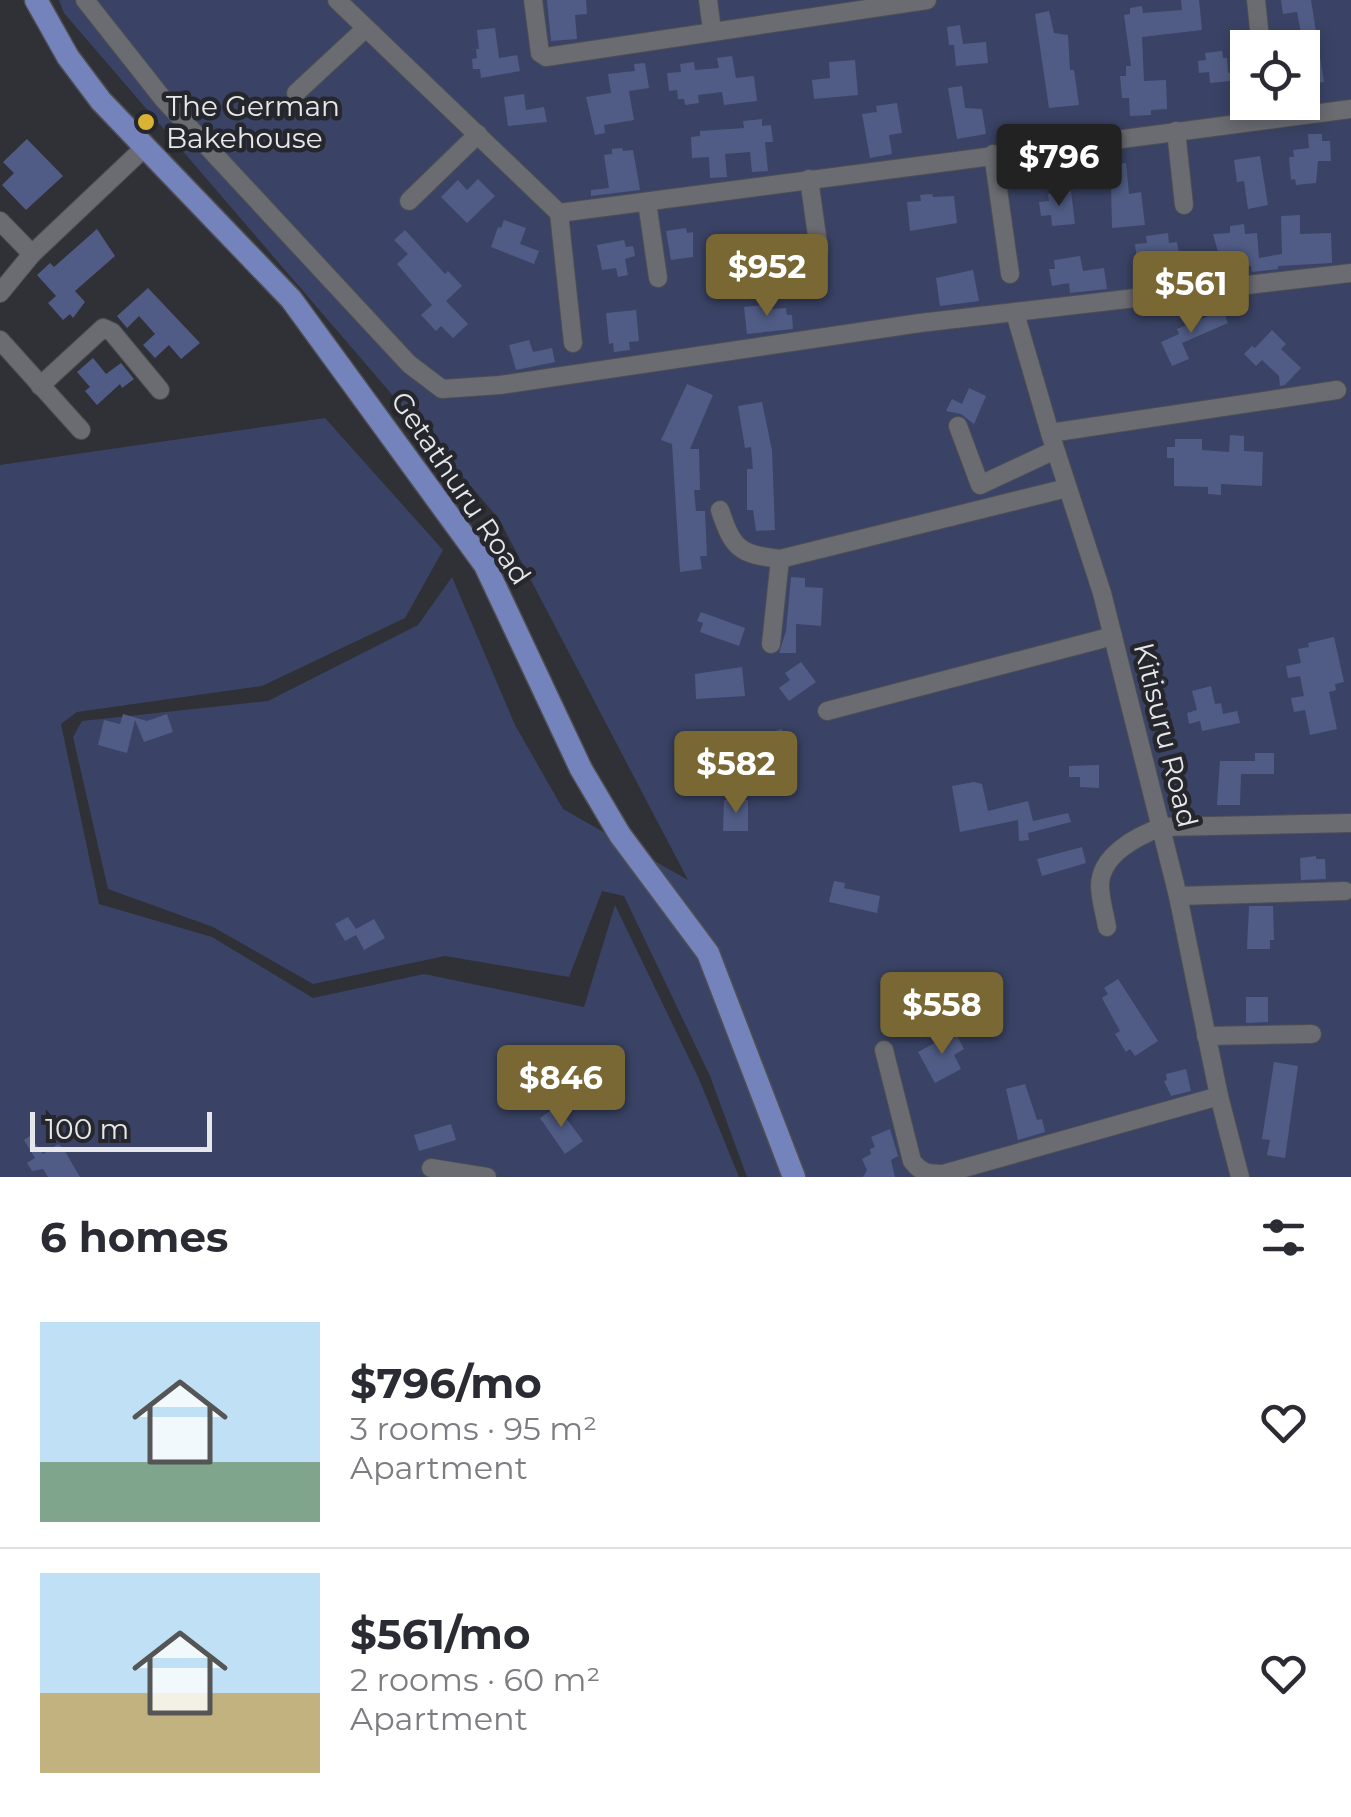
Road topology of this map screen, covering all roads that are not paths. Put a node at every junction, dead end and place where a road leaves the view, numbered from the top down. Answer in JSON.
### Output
{"nodes":[{"id":1,"x":36,"y":0,"type":"edge"},
{"id":2,"x":85,"y":0,"type":"edge"},
{"id":3,"x":337,"y":0,"type":"edge"},
{"id":4,"x":532,"y":0,"type":"edge"},
{"id":5,"x":708,"y":0,"type":"edge"},
{"id":6,"x":927,"y":0,"type":"edge"},
{"id":7,"x":1256,"y":0,"type":"edge"},
{"id":8,"x":885,"y":3,"type":"edge"},
{"id":9,"x":366,"y":28,"type":"junction"},
{"id":10,"x":712,"y":30,"type":"junction"},
{"id":11,"x":1259,"y":30,"type":"edge"},
{"id":12,"x":296,"y":93,"type":"dead end"},
{"id":13,"x":1350,"y":109,"type":"edge"},
{"id":14,"x":1320,"y":110,"type":"edge"},
{"id":15,"x":1230,"y":119,"type":"edge"},
{"id":16,"x":1176,"y":131,"type":"junction"},
{"id":17,"x":1351,"y":131,"type":"edge"},
{"id":18,"x":478,"y":134,"type":"junction"},
{"id":19,"x":144,"y":148,"type":"junction"},
{"id":20,"x":993,"y":154,"type":"junction"},
{"id":21,"x":809,"y":179,"type":"junction"},
{"id":22,"x":409,"y":201,"type":"dead end"},
{"id":23,"x":647,"y":202,"type":"junction"},
{"id":24,"x":1184,"y":205,"type":"dead end"},
{"id":25,"x":559,"y":213,"type":"junction"},
{"id":26,"x":0,"y":221,"type":"edge"},
{"id":27,"x":819,"y":250,"type":"dead end"},
{"id":28,"x":32,"y":254,"type":"junction"},
{"id":29,"x":1351,"y":272,"type":"edge"},
{"id":30,"x":1010,"y":274,"type":"dead end"},
{"id":31,"x":658,"y":278,"type":"dead end"},
{"id":32,"x":0,"y":293,"type":"edge"},
{"id":33,"x":1015,"y":313,"type":"junction"},
{"id":34,"x":0,"y":340,"type":"edge"},
{"id":35,"x":573,"y":343,"type":"dead end"},
{"id":36,"x":40,"y":386,"type":"junction"},
{"id":37,"x":160,"y":390,"type":"dead end"},
{"id":38,"x":1337,"y":390,"type":"dead end"},
{"id":39,"x":958,"y":426,"type":"dead end"},
{"id":40,"x":81,"y":430,"type":"dead end"},
{"id":41,"x":1052,"y":441,"type":"junction"},
{"id":42,"x":1067,"y":488,"type":"junction"},
{"id":43,"x":720,"y":510,"type":"dead end"},
{"id":44,"x":780,"y":558,"type":"junction"},
{"id":45,"x":1113,"y":636,"type":"junction"},
{"id":46,"x":772,"y":644,"type":"dead end"},
{"id":47,"x":827,"y":711,"type":"dead end"},
{"id":48,"x":1350,"y":823,"type":"edge"},
{"id":49,"x":1162,"y":827,"type":"junction"},
{"id":50,"x":1345,"y":891,"type":"dead end"},
{"id":51,"x":1178,"y":896,"type":"junction"},
{"id":52,"x":1107,"y":927,"type":"dead end"},
{"id":53,"x":1312,"y":1034,"type":"dead end"},
{"id":54,"x":1206,"y":1036,"type":"junction"},
{"id":55,"x":884,"y":1050,"type":"dead end"},
{"id":56,"x":1219,"y":1096,"type":"junction"},
{"id":57,"x":431,"y":1168,"type":"dead end"},
{"id":58,"x":487,"y":1177,"type":"edge"},
{"id":59,"x":794,"y":1177,"type":"edge"},
{"id":60,"x":1240,"y":1177,"type":"edge"}],
"edges":[{"from":1,"to":19,"type":"main road","name":"Getathuru Road"},
{"from":2,"to":33,"type":"street"},
{"from":3,"to":9,"type":"street"},
{"from":4,"to":10,"type":"street"},
{"from":5,"to":10,"type":"street"},
{"from":6,"to":8,"type":"street"},
{"from":7,"to":11,"type":"street"},
{"from":8,"to":10,"type":"street"},
{"from":9,"to":12,"type":"street"},
{"from":9,"to":18,"type":"street"},
{"from":13,"to":14,"type":"street"},
{"from":13,"to":17,"type":"street"},
{"from":15,"to":16,"type":"street"},
{"from":16,"to":20,"type":"street"},
{"from":16,"to":24,"type":"street"},
{"from":18,"to":22,"type":"street"},
{"from":18,"to":25,"type":"street"},
{"from":19,"to":28,"type":"street"},
{"from":19,"to":59,"type":"main road","name":"Getathuru Road"},
{"from":20,"to":21,"type":"street"},
{"from":20,"to":30,"type":"street"},
{"from":21,"to":23,"type":"street"},
{"from":21,"to":27,"type":"street"},
{"from":23,"to":25,"type":"street"},
{"from":23,"to":31,"type":"street"},
{"from":25,"to":35,"type":"street"},
{"from":26,"to":28,"type":"street"},
{"from":28,"to":32,"type":"street"},
{"from":29,"to":33,"type":"street"},
{"from":33,"to":41,"type":"street","name":"Kitisuru Road"},
{"from":34,"to":36,"type":"street"},
{"from":36,"to":37,"type":"street"},
{"from":36,"to":40,"type":"street"},
{"from":38,"to":41,"type":"street"},
{"from":39,"to":41,"type":"street"},
{"from":41,"to":42,"type":"street","name":"Kitisuru Road"},
{"from":42,"to":44,"type":"street"},
{"from":42,"to":45,"type":"street","name":"Kitisuru Road"},
{"from":43,"to":44,"type":"street"},
{"from":44,"to":46,"type":"street"},
{"from":45,"to":47,"type":"street"},
{"from":45,"to":49,"type":"street","name":"Kitisuru Road"},
{"from":48,"to":49,"type":"street"},
{"from":49,"to":51,"type":"street","name":"Kitisuru Road"},
{"from":49,"to":52,"type":"street"},
{"from":50,"to":51,"type":"street"},
{"from":51,"to":54,"type":"street","name":"Kitisuru Road"},
{"from":53,"to":54,"type":"street"},
{"from":54,"to":56,"type":"street","name":"Kitisuru Road"},
{"from":55,"to":56,"type":"street"},
{"from":56,"to":60,"type":"street","name":"Kitisuru Road"},
{"from":57,"to":58,"type":"street"}]}
